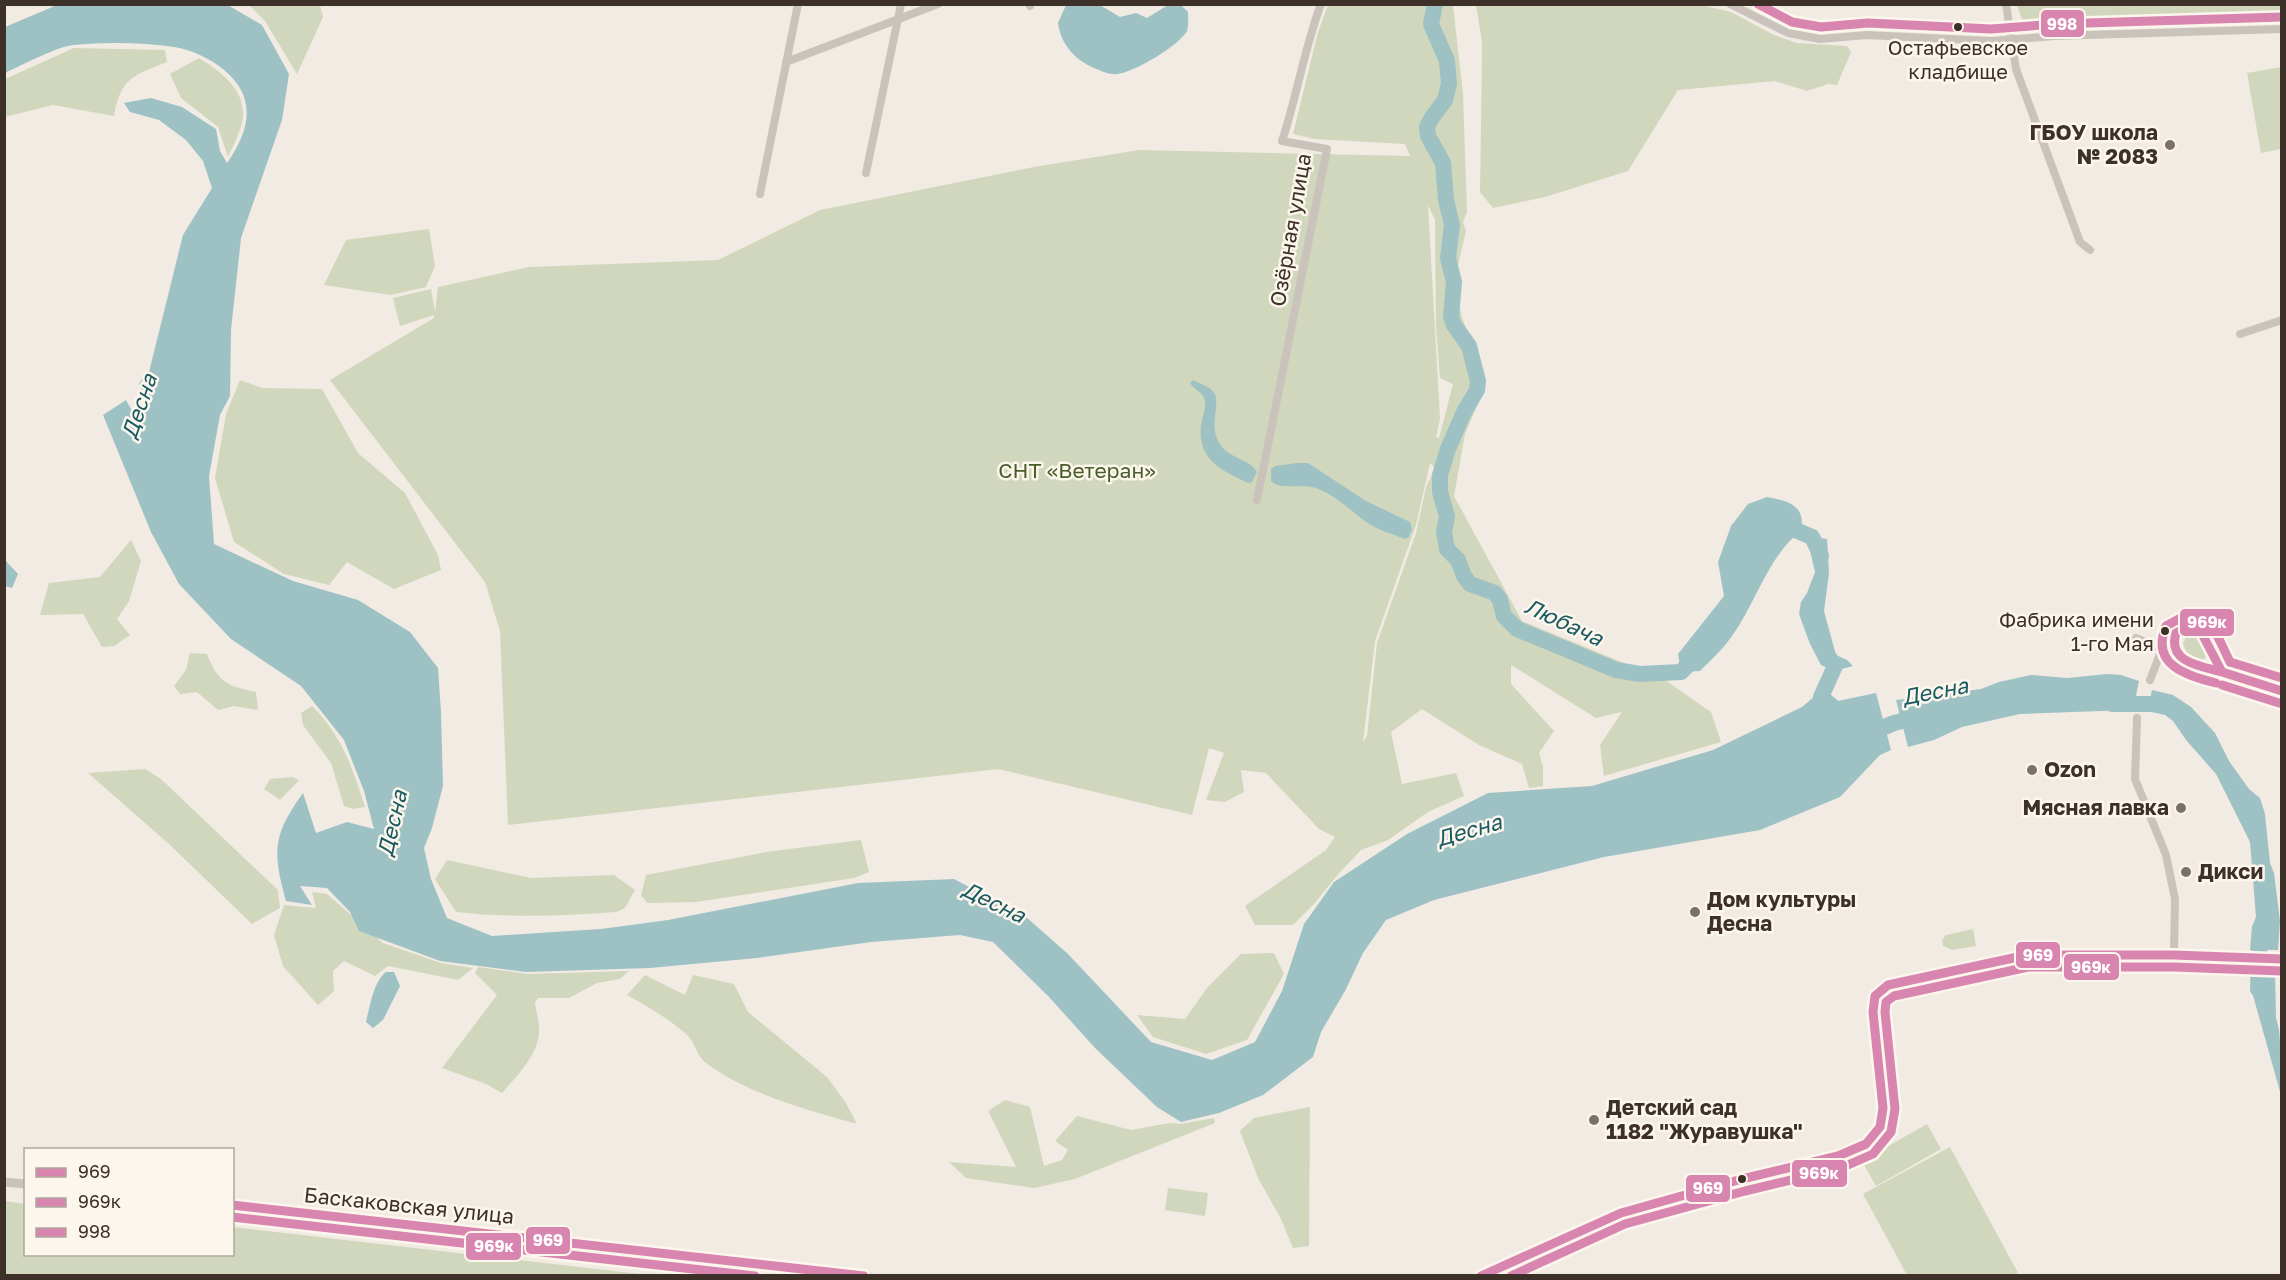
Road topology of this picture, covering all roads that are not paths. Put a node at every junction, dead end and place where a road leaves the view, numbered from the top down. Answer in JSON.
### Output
{"nodes":[{"id":1,"x":798,"y":4,"type":"edge"},
{"id":2,"x":900,"y":4,"type":"edge"},
{"id":3,"x":938,"y":4,"type":"edge"},
{"id":4,"x":1321,"y":4,"type":"edge"},
{"id":5,"x":1730,"y":4,"type":"edge"},
{"id":6,"x":2006,"y":4,"type":"edge"},
{"id":7,"x":897,"y":20,"type":"junction"},
{"id":8,"x":2282,"y":29,"type":"edge"},
{"id":9,"x":2010,"y":39,"type":"junction"},
{"id":10,"x":786,"y":62,"type":"junction"},
{"id":11,"x":866,"y":172,"type":"dead end"},
{"id":12,"x":760,"y":194,"type":"dead end"},
{"id":13,"x":2090,"y":250,"type":"dead end"},
{"id":14,"x":2282,"y":320,"type":"edge"},
{"id":15,"x":2240,"y":334,"type":"dead end"},
{"id":16,"x":1257,"y":500,"type":"dead end"},
{"id":17,"x":2136,"y":638,"type":"dead end"},
{"id":18,"x":2162,"y":649,"type":"junction"},
{"id":19,"x":2150,"y":680,"type":"dead end"},
{"id":20,"x":2282,"y":691,"type":"edge"},
{"id":21,"x":2137,"y":718,"type":"dead end"},
{"id":22,"x":2174,"y":955,"type":"junction"},
{"id":23,"x":2282,"y":959,"type":"edge"},
{"id":24,"x":4,"y":1182,"type":"edge"},
{"id":25,"x":24,"y":1184,"type":"edge"},
{"id":26,"x":234,"y":1205,"type":"edge"},
{"id":27,"x":868,"y":1275,"type":"edge"},
{"id":28,"x":1480,"y":1275,"type":"edge"}],
"edges":[{"from":1,"to":10,"type":"street"},
{"from":2,"to":7,"type":"street"},
{"from":3,"to":7,"type":"street"},
{"from":4,"to":16,"type":"street","name":"Озёрная улица"},
{"from":5,"to":9,"type":"street"},
{"from":6,"to":9,"type":"street"},
{"from":7,"to":10,"type":"street"},
{"from":7,"to":11,"type":"street"},
{"from":8,"to":9,"type":"street"},
{"from":9,"to":13,"type":"street"},
{"from":10,"to":12,"type":"street"},
{"from":14,"to":15,"type":"street"},
{"from":17,"to":18,"type":"street"},
{"from":18,"to":19,"type":"street"},
{"from":18,"to":20,"type":"street"},
{"from":21,"to":22,"type":"street"},
{"from":22,"to":23,"type":"street"},
{"from":22,"to":28,"type":"street"},
{"from":24,"to":25,"type":"street"},
{"from":26,"to":27,"type":"street","name":"Баскаковская улица"}]}
